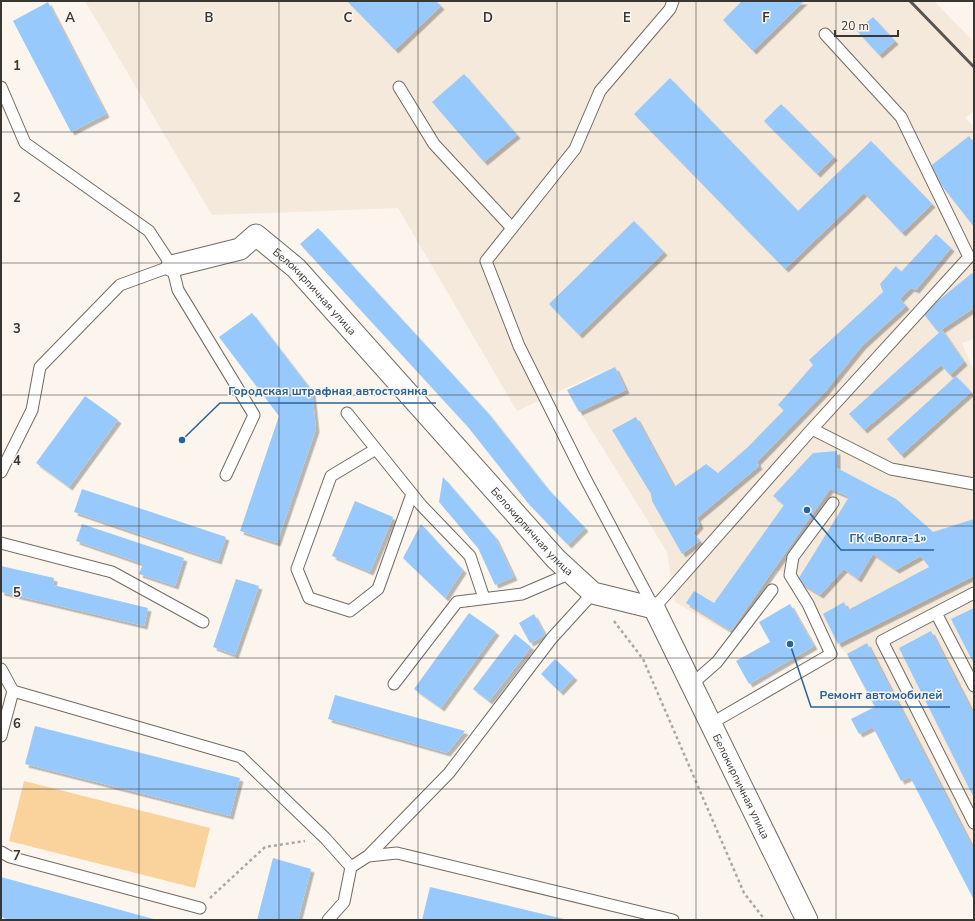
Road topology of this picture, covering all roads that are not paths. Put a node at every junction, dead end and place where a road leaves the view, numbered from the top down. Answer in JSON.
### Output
{"nodes":[{"id":1,"x":674,"y":1,"type":"edge"},
{"id":2,"x":825,"y":34,"type":"dead end"},
{"id":3,"x":1,"y":87,"type":"edge"},
{"id":4,"x":399,"y":87,"type":"dead end"},
{"id":5,"x":512,"y":228,"type":"junction"},
{"id":6,"x":172,"y":266,"type":"junction"},
{"id":7,"x":348,"y":413,"type":"dead end"},
{"id":8,"x":812,"y":429,"type":"junction"},
{"id":9,"x":376,"y":449,"type":"junction"},
{"id":10,"x":1,"y":472,"type":"edge"},
{"id":11,"x":226,"y":475,"type":"dead end"},
{"id":12,"x":974,"y":484,"type":"edge"},
{"id":13,"x":412,"y":494,"type":"junction"},
{"id":14,"x":833,"y":503,"type":"dead end"},
{"id":15,"x":1,"y":543,"type":"edge"},
{"id":16,"x":571,"y":573,"type":"junction"},
{"id":17,"x":772,"y":590,"type":"dead end"},
{"id":18,"x":593,"y":593,"type":"junction"},
{"id":19,"x":974,"y":593,"type":"edge"},
{"id":20,"x":484,"y":598,"type":"junction"},
{"id":21,"x":654,"y":608,"type":"junction"},
{"id":22,"x":936,"y":613,"type":"junction"},
{"id":23,"x":203,"y":622,"type":"dead end"},
{"id":24,"x":1,"y":669,"type":"edge"},
{"id":25,"x":394,"y":684,"type":"dead end"},
{"id":26,"x":692,"y":684,"type":"junction"},
{"id":27,"x":974,"y":686,"type":"edge"},
{"id":28,"x":13,"y":691,"type":"junction"},
{"id":29,"x":712,"y":723,"type":"junction"},
{"id":30,"x":2,"y":732,"type":"edge"},
{"id":31,"x":974,"y":823,"type":"edge"},
{"id":32,"x":1,"y":852,"type":"edge"},
{"id":33,"x":368,"y":856,"type":"junction"},
{"id":34,"x":351,"y":867,"type":"junction"},
{"id":35,"x":200,"y":908,"type":"road end"},
{"id":36,"x":328,"y":920,"type":"edge"},
{"id":37,"x":673,"y":920,"type":"edge"},
{"id":38,"x":807,"y":920,"type":"edge"}],
"edges":[{"from":1,"to":5,"type":"lane"},
{"from":2,"to":8,"type":"lane"},
{"from":3,"to":6,"type":"lane"},
{"from":4,"to":5,"type":"lane"},
{"from":5,"to":21,"type":"lane"},
{"from":6,"to":10,"type":"lane"},
{"from":6,"to":11,"type":"lane"},
{"from":6,"to":16,"type":"street","name":"Белокирпичная улица"},
{"from":7,"to":9,"type":"lane"},
{"from":8,"to":12,"type":"lane"},
{"from":8,"to":21,"type":"lane"},
{"from":9,"to":13,"type":"lane"},
{"from":9,"to":13,"type":"lane"},
{"from":13,"to":20,"type":"lane"},
{"from":14,"to":29,"type":"lane"},
{"from":15,"to":23,"type":"lane"},
{"from":16,"to":18,"type":"street","name":"Белокирпичная улица"},
{"from":16,"to":20,"type":"lane"},
{"from":17,"to":26,"type":"lane"},
{"from":18,"to":21,"type":"street","name":"Белокирпичная улица"},
{"from":18,"to":33,"type":"lane"},
{"from":19,"to":22,"type":"lane"},
{"from":20,"to":25,"type":"lane"},
{"from":21,"to":26,"type":"street","name":"Белокирпичная улица"},
{"from":22,"to":27,"type":"lane"},
{"from":22,"to":31,"type":"lane"},
{"from":24,"to":28,"type":"lane"},
{"from":26,"to":29,"type":"street","name":"Белокирпичная улица"},
{"from":28,"to":30,"type":"lane"},
{"from":28,"to":34,"type":"lane"},
{"from":29,"to":38,"type":"street","name":"Белокирпичная улица"},
{"from":32,"to":35,"type":"lane"},
{"from":33,"to":34,"type":"lane"},
{"from":33,"to":37,"type":"lane"},
{"from":34,"to":36,"type":"lane"}]}
